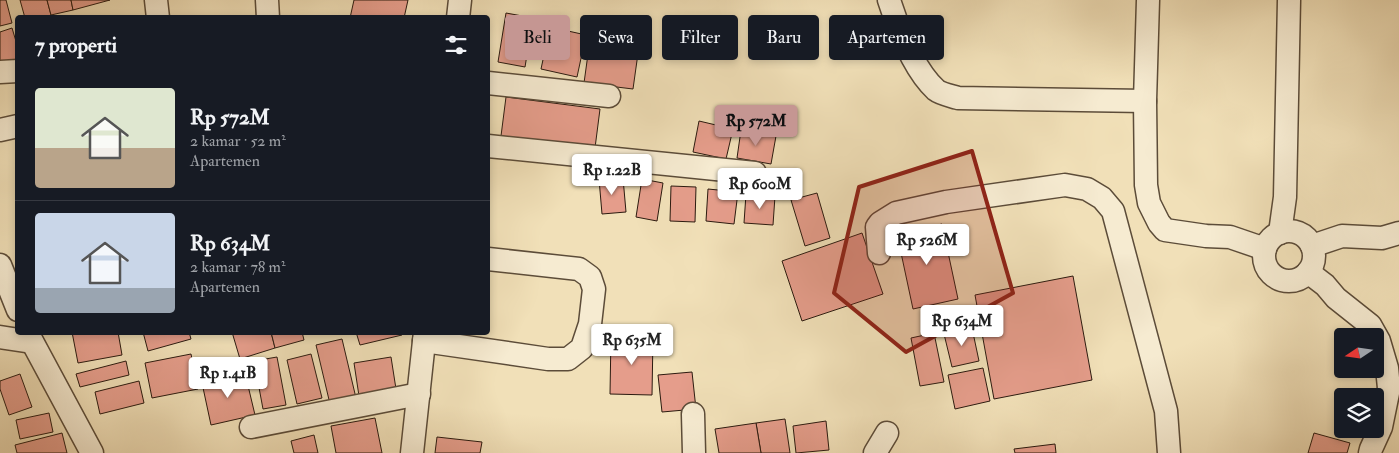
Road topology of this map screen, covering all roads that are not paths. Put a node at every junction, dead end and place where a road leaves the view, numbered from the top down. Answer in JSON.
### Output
{"nodes":[{"id":1,"x":156,"y":0,"type":"edge"},
{"id":2,"x":267,"y":0,"type":"edge"},
{"id":3,"x":460,"y":0,"type":"edge"},
{"id":4,"x":889,"y":0,"type":"edge"},
{"id":5,"x":1148,"y":0,"type":"edge"},
{"id":6,"x":1289,"y":0,"type":"edge"},
{"id":7,"x":158,"y":15,"type":"edge"},
{"id":8,"x":268,"y":15,"type":"edge"},
{"id":9,"x":458,"y":15,"type":"edge"},
{"id":10,"x":15,"y":71,"type":"edge"},
{"id":11,"x":0,"y":72,"type":"edge"},
{"id":12,"x":490,"y":83,"type":"edge"},
{"id":13,"x":608,"y":96,"type":"dead end"},
{"id":14,"x":1145,"y":101,"type":"junction"},
{"id":15,"x":15,"y":127,"type":"edge"},
{"id":16,"x":0,"y":130,"type":"edge"},
{"id":17,"x":490,"y":146,"type":"edge"},
{"id":18,"x":755,"y":173,"type":"dead end"},
{"id":19,"x":1280,"y":232,"type":"junction"},
{"id":20,"x":1399,"y":234,"type":"edge"},
{"id":21,"x":1312,"y":246,"type":"junction"},
{"id":22,"x":1265,"y":249,"type":"junction"},
{"id":23,"x":879,"y":253,"type":"dead end"},
{"id":24,"x":490,"y":259,"type":"edge"},
{"id":25,"x":0,"y":265,"type":"edge"},
{"id":26,"x":1308,"y":272,"type":"junction"},
{"id":27,"x":15,"y":302,"type":"edge"},
{"id":28,"x":29,"y":337,"type":"edge"},
{"id":29,"x":424,"y":337,"type":"edge"},
{"id":30,"x":0,"y":338,"type":"edge"},
{"id":31,"x":418,"y":394,"type":"junction"},
{"id":32,"x":1384,"y":412,"type":"edge"},
{"id":33,"x":693,"y":414,"type":"dead end"},
{"id":34,"x":251,"y":427,"type":"dead end"},
{"id":35,"x":887,"y":433,"type":"dead end"},
{"id":36,"x":1376,"y":438,"type":"edge"},
{"id":37,"x":1383,"y":438,"type":"edge"},
{"id":38,"x":92,"y":453,"type":"edge"},
{"id":39,"x":412,"y":453,"type":"edge"},
{"id":40,"x":694,"y":453,"type":"edge"},
{"id":41,"x":875,"y":453,"type":"edge"},
{"id":42,"x":1169,"y":453,"type":"edge"},
{"id":43,"x":1370,"y":453,"type":"edge"},
{"id":44,"x":1386,"y":453,"type":"edge"}],
"edges":[{"from":1,"to":7,"type":"street"},
{"from":2,"to":8,"type":"street"},
{"from":3,"to":9,"type":"street"},
{"from":4,"to":14,"type":"street"},
{"from":5,"to":14,"type":"street"},
{"from":6,"to":19,"type":"street"},
{"from":10,"to":11,"type":"street"},
{"from":12,"to":13,"type":"street"},
{"from":14,"to":22,"type":"street"},
{"from":15,"to":16,"type":"street"},
{"from":17,"to":18,"type":"street"},
{"from":19,"to":21,"type":"street"},
{"from":19,"to":22,"type":"street"},
{"from":20,"to":21,"type":"street"},
{"from":21,"to":26,"type":"street"},
{"from":22,"to":26,"type":"street"},
{"from":23,"to":42,"type":"street"},
{"from":24,"to":29,"type":"street"},
{"from":25,"to":27,"type":"street"},
{"from":26,"to":32,"type":"street"},
{"from":28,"to":30,"type":"street"},
{"from":28,"to":38,"type":"street"},
{"from":29,"to":31,"type":"street"},
{"from":31,"to":34,"type":"street"},
{"from":31,"to":39,"type":"street"},
{"from":33,"to":40,"type":"street"},
{"from":35,"to":41,"type":"street"},
{"from":36,"to":43,"type":"street"},
{"from":37,"to":44,"type":"street"}]}
